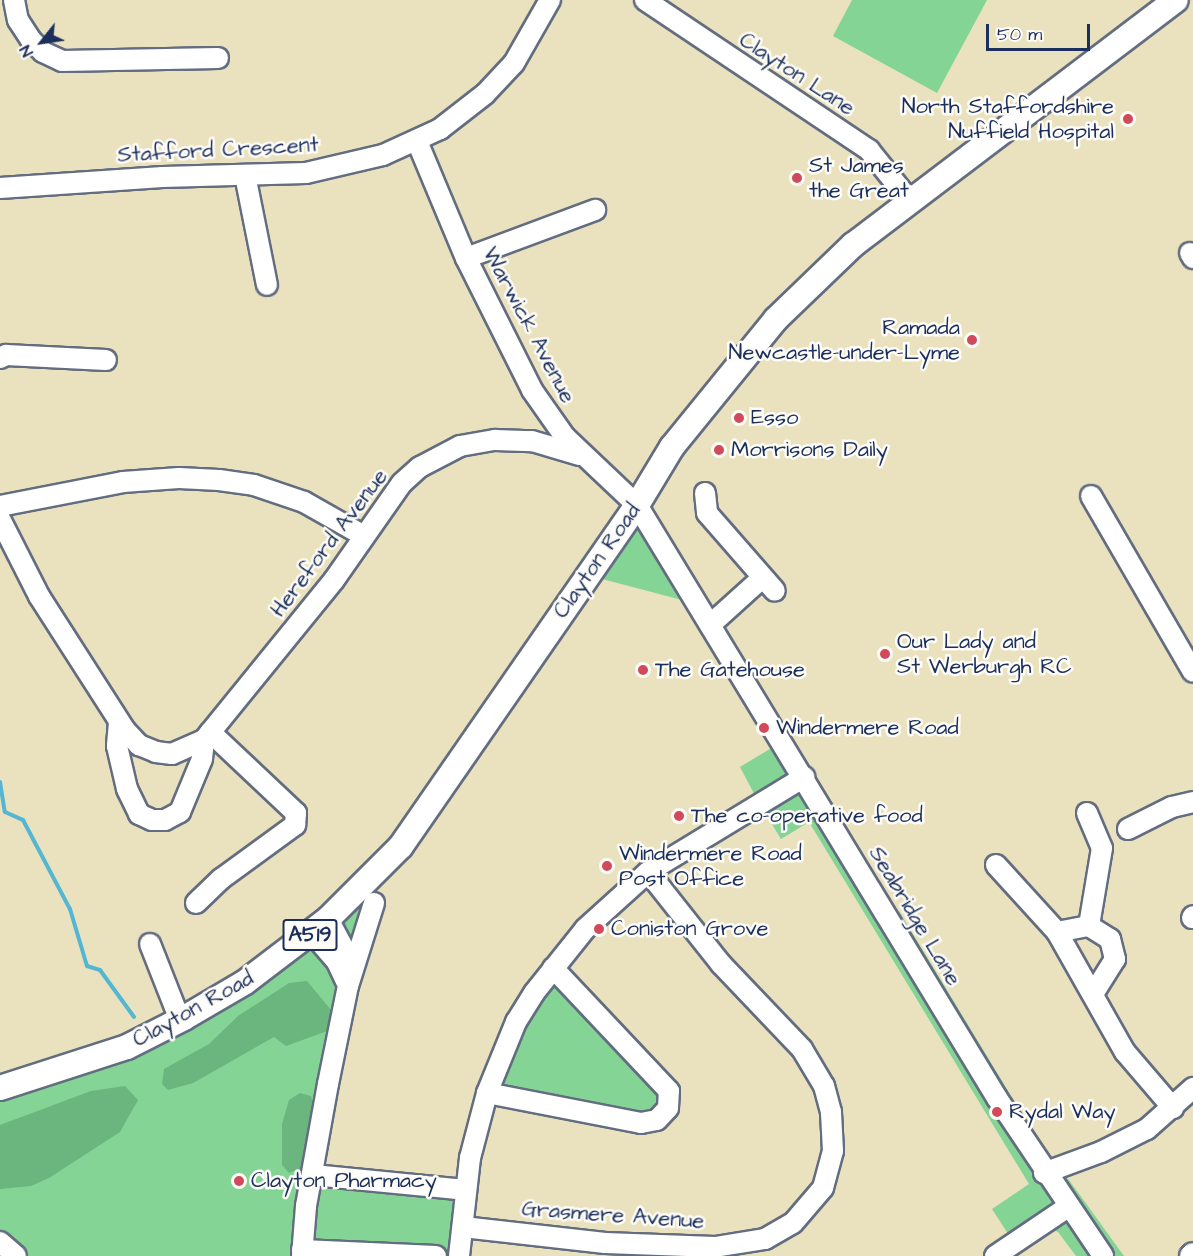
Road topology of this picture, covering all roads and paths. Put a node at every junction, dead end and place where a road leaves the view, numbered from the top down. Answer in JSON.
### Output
{"nodes":[{"id":1,"x":14,"y":0,"type":"edge"},
{"id":2,"x":549,"y":0,"type":"edge"},
{"id":3,"x":645,"y":0,"type":"edge"},
{"id":4,"x":1176,"y":0,"type":"edge"},
{"id":5,"x":218,"y":57,"type":"dead end"},
{"id":6,"x":417,"y":141,"type":"junction"},
{"id":7,"x":245,"y":175,"type":"junction"},
{"id":8,"x":0,"y":188,"type":"edge"},
{"id":9,"x":910,"y":201,"type":"junction"},
{"id":10,"x":595,"y":210,"type":"dead end"},
{"id":11,"x":466,"y":258,"type":"junction"},
{"id":12,"x":267,"y":285,"type":"dead end"},
{"id":13,"x":0,"y":358,"type":"edge"},
{"id":14,"x":105,"y":360,"type":"dead end"},
{"id":15,"x":549,"y":416,"type":"junction"},
{"id":16,"x":532,"y":441,"type":"junction"},
{"id":17,"x":585,"y":457,"type":"junction"},
{"id":18,"x":705,"y":493,"type":"dead end"},
{"id":19,"x":1091,"y":496,"type":"dead end"},
{"id":20,"x":637,"y":505,"type":"junction"},
{"id":21,"x":0,"y":506,"type":"edge"},
{"id":22,"x":0,"y":519,"type":"edge"},
{"id":23,"x":364,"y":536,"type":"junction"},
{"id":24,"x":710,"y":625,"type":"junction"},
{"id":25,"x":1193,"y":672,"type":"edge"},
{"id":26,"x":119,"y":722,"type":"junction"},
{"id":27,"x":207,"y":736,"type":"junction"},
{"id":28,"x":804,"y":777,"type":"junction"},
{"id":29,"x":1193,"y":802,"type":"edge"},
{"id":30,"x":1087,"y":813,"type":"dead end"},
{"id":31,"x":1128,"y":829,"type":"dead end"},
{"id":32,"x":996,"y":865,"type":"dead end"},
{"id":33,"x":648,"y":872,"type":"junction"},
{"id":34,"x":196,"y":903,"type":"dead end"},
{"id":35,"x":374,"y":903,"type":"dead end"},
{"id":36,"x":320,"y":926,"type":"junction"},
{"id":37,"x":1089,"y":926,"type":"junction"},
{"id":38,"x":1057,"y":932,"type":"junction"},
{"id":39,"x":150,"y":944,"type":"dead end"},
{"id":40,"x":553,"y":968,"type":"junction"},
{"id":41,"x":348,"y":986,"type":"junction"},
{"id":42,"x":1094,"y":992,"type":"junction"},
{"id":43,"x":180,"y":1020,"type":"junction"},
{"id":44,"x":2,"y":1088,"type":"edge"},
{"id":45,"x":487,"y":1093,"type":"junction"},
{"id":46,"x":1185,"y":1102,"type":"edge"},
{"id":47,"x":1044,"y":1173,"type":"junction"},
{"id":48,"x":313,"y":1174,"type":"junction"},
{"id":49,"x":465,"y":1190,"type":"junction"},
{"id":50,"x":1068,"y":1207,"type":"junction"},
{"id":51,"x":463,"y":1227,"type":"junction"},
{"id":52,"x":0,"y":1242,"type":"edge"},
{"id":53,"x":605,"y":1250,"type":"edge"},
{"id":54,"x":302,"y":1253,"type":"edge"},
{"id":55,"x":16,"y":1256,"type":"edge"},
{"id":56,"x":436,"y":1256,"type":"edge"},
{"id":57,"x":459,"y":1256,"type":"edge"},
{"id":58,"x":995,"y":1256,"type":"edge"},
{"id":59,"x":1103,"y":1256,"type":"edge"}],
"edges":[{"from":1,"to":5,"type":"street"},
{"from":2,"to":6,"type":"street","name":"Stafford Crescent"},
{"from":3,"to":9,"type":"street","name":"Clayton Lane"},
{"from":4,"to":9,"type":"main road","name":"Clayton Road","number":"A519"},
{"from":6,"to":7,"type":"street","name":"Stafford Crescent"},
{"from":6,"to":11,"type":"street","name":"Warwick Avenue"},
{"from":7,"to":8,"type":"street","name":"Stafford Crescent"},
{"from":7,"to":12,"type":"street"},
{"from":9,"to":20,"type":"main road","name":"Clayton Road","number":"A519"},
{"from":10,"to":11,"type":"street"},
{"from":11,"to":15,"type":"street","name":"Warwick Avenue"},
{"from":13,"to":14,"type":"street"},
{"from":15,"to":16,"type":"street"},
{"from":15,"to":17,"type":"street","name":"Warwick Avenue"},
{"from":16,"to":17,"type":"street","name":"Hereford Avenue"},
{"from":16,"to":23,"type":"street","name":"Hereford Avenue"},
{"from":17,"to":20,"type":"street","name":"Warwick Avenue"},
{"from":18,"to":24,"type":"street"},
{"from":19,"to":25,"type":"street"},
{"from":20,"to":24,"type":"street","name":"Seabridge Lane"},
{"from":20,"to":36,"type":"main road","name":"Clayton Road","number":"A519"},
{"from":21,"to":23,"type":"street"},
{"from":22,"to":26,"type":"street","name":"Hereford Avenue"},
{"from":23,"to":27,"type":"street","name":"Hereford Avenue"},
{"from":24,"to":28,"type":"street","name":"Seabridge Lane"},
{"from":26,"to":27,"type":"street","name":"Hereford Avenue"},
{"from":26,"to":27,"type":"street","name":"Hereford Avenue"},
{"from":27,"to":34,"type":"street"},
{"from":28,"to":33,"type":"street"},
{"from":28,"to":47,"type":"street","name":"Seabridge Lane"},
{"from":29,"to":31,"type":"street"},
{"from":30,"to":37,"type":"street"},
{"from":32,"to":38,"type":"street"},
{"from":33,"to":40,"type":"street"},
{"from":33,"to":53,"type":"street","name":"Grasmere Avenue"},
{"from":35,"to":41,"type":"street"},
{"from":36,"to":41,"type":"street"},
{"from":36,"to":43,"type":"main road","name":"Clayton Road","number":"A519"},
{"from":37,"to":38,"type":"street"},
{"from":37,"to":42,"type":"street"},
{"from":38,"to":42,"type":"street"},
{"from":39,"to":43,"type":"street"},
{"from":40,"to":45,"type":"street"},
{"from":40,"to":45,"type":"street"},
{"from":41,"to":48,"type":"street"},
{"from":42,"to":46,"type":"street"},
{"from":43,"to":44,"type":"main road","name":"Clayton Road","number":"A519"},
{"from":45,"to":49,"type":"street"},
{"from":46,"to":47,"type":"street"},
{"from":47,"to":50,"type":"street","name":"Seabridge Lane"},
{"from":48,"to":49,"type":"street"},
{"from":48,"to":54,"type":"street"},
{"from":49,"to":51,"type":"street"},
{"from":50,"to":58,"type":"street"},
{"from":50,"to":59,"type":"street","name":"Seabridge Lane"},
{"from":51,"to":53,"type":"street","name":"Grasmere Avenue"},
{"from":51,"to":57,"type":"street"},
{"from":52,"to":55,"type":"street"},
{"from":54,"to":56,"type":"street"}]}
